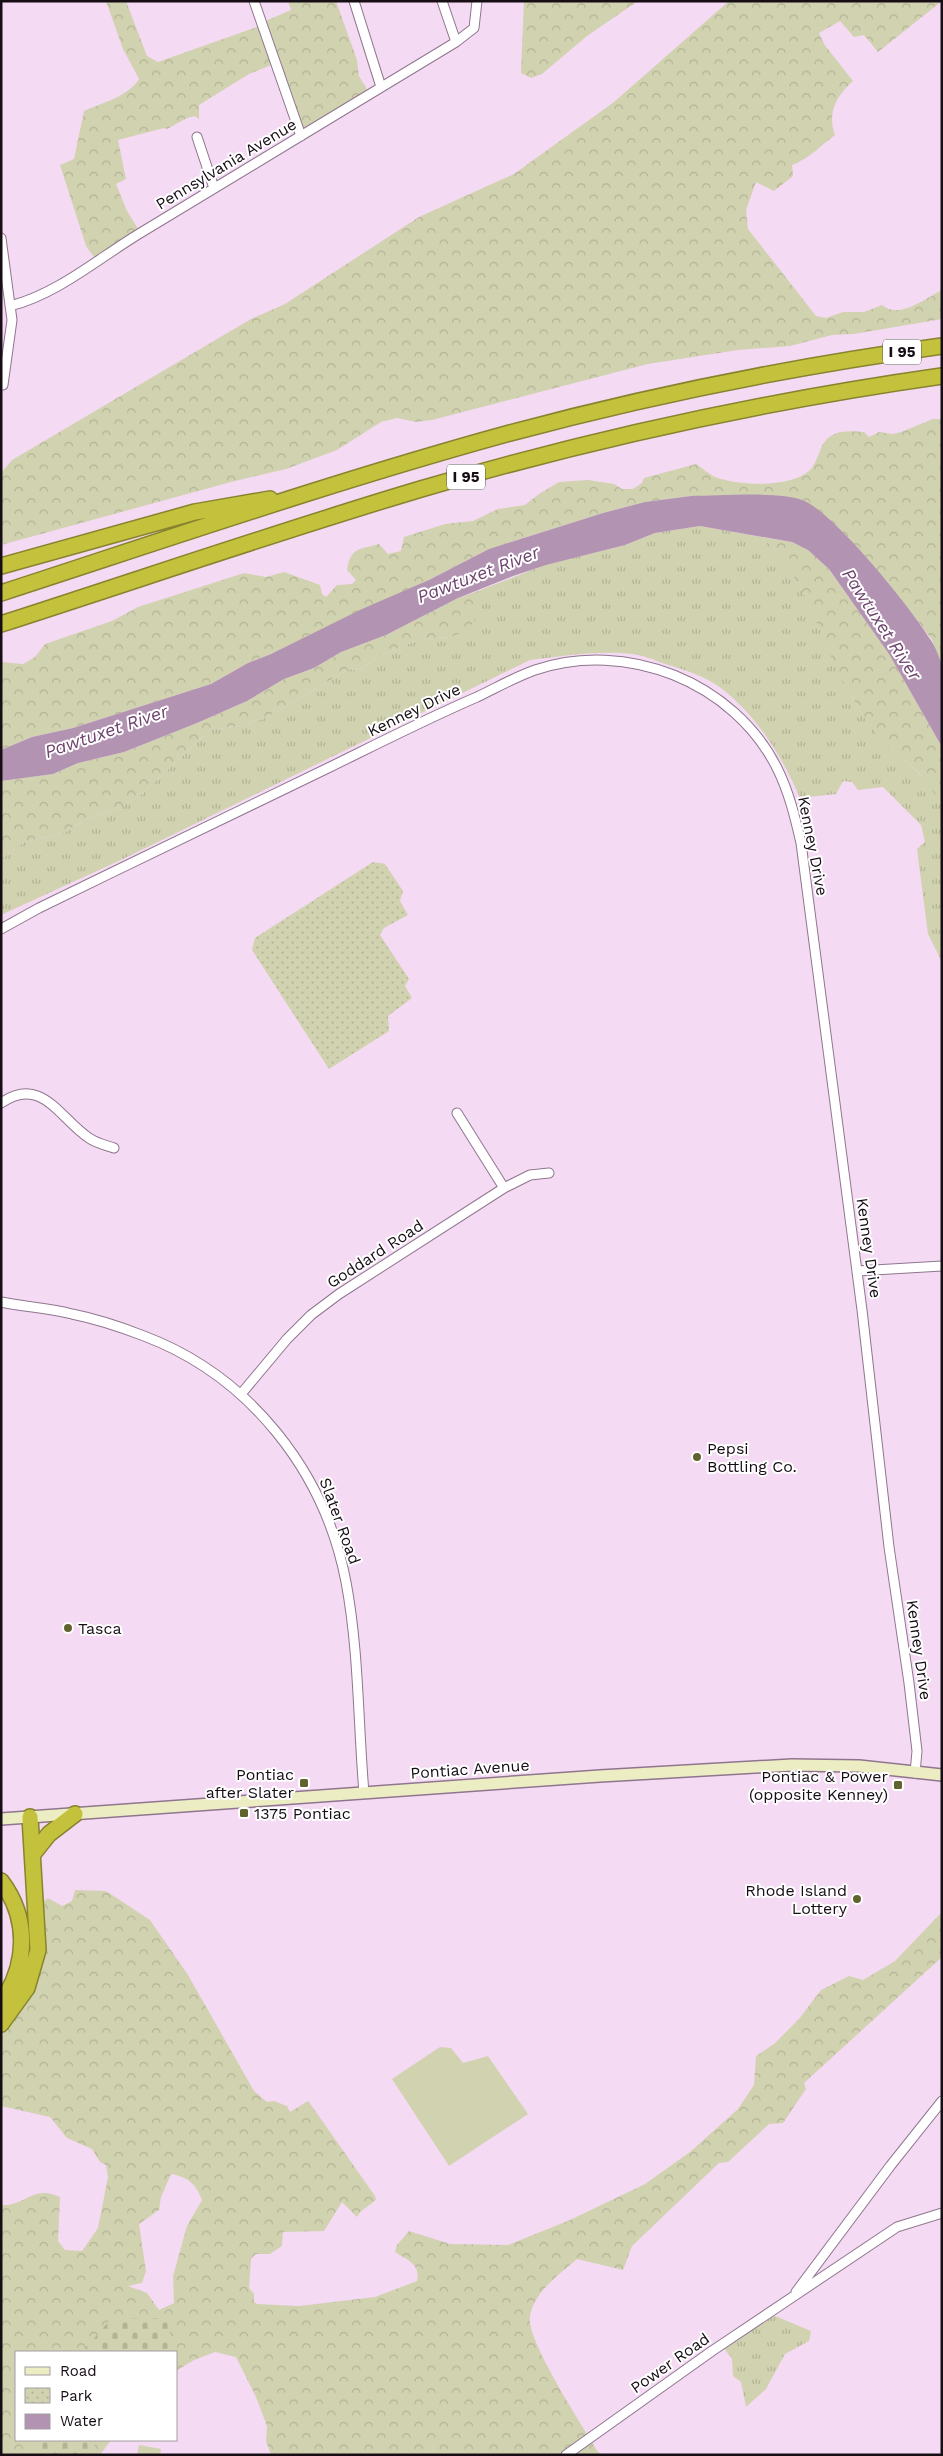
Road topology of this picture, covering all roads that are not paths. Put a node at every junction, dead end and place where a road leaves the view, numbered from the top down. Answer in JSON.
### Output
{"nodes":[{"id":1,"x":254,"y":1,"type":"edge"},
{"id":2,"x":354,"y":1,"type":"edge"},
{"id":3,"x":442,"y":1,"type":"edge"},
{"id":4,"x":477,"y":1,"type":"edge"},
{"id":5,"x":456,"y":42,"type":"junction"},
{"id":6,"x":381,"y":88,"type":"junction"},
{"id":7,"x":301,"y":136,"type":"junction"},
{"id":8,"x":197,"y":137,"type":"dead end"},
{"id":9,"x":214,"y":188,"type":"junction"},
{"id":10,"x":1,"y":238,"type":"edge"},
{"id":11,"x":10,"y":306,"type":"junction"},
{"id":12,"x":942,"y":346,"type":"edge"},
{"id":13,"x":942,"y":376,"type":"edge"},
{"id":14,"x":3,"y":385,"type":"dead end"},
{"id":15,"x":303,"y":496,"type":"junction"},
{"id":16,"x":1,"y":566,"type":"edge"},
{"id":17,"x":99,"y":592,"type":"junction"},
{"id":18,"x":1,"y":593,"type":"edge"},
{"id":19,"x":1,"y":624,"type":"edge"},
{"id":20,"x":1,"y":634,"type":"edge"},
{"id":21,"x":1,"y":928,"type":"edge"},
{"id":22,"x":1,"y":1103,"type":"edge"},
{"id":23,"x":457,"y":1113,"type":"dead end"},
{"id":24,"x":114,"y":1148,"type":"dead end"},
{"id":25,"x":549,"y":1173,"type":"dead end"},
{"id":26,"x":504,"y":1188,"type":"junction"},
{"id":27,"x":942,"y":1266,"type":"edge"},
{"id":28,"x":857,"y":1271,"type":"junction"},
{"id":29,"x":1,"y":1302,"type":"edge"},
{"id":30,"x":241,"y":1394,"type":"junction"},
{"id":31,"x":915,"y":1773,"type":"junction"},
{"id":32,"x":942,"y":1775,"type":"edge"},
{"id":33,"x":364,"y":1793,"type":"junction"},
{"id":34,"x":76,"y":1814,"type":"junction"},
{"id":35,"x":30,"y":1817,"type":"junction"},
{"id":36,"x":1,"y":1819,"type":"edge"},
{"id":37,"x":33,"y":1854,"type":"junction"},
{"id":38,"x":1,"y":1880,"type":"edge"},
{"id":39,"x":1,"y":2003,"type":"edge"},
{"id":40,"x":1,"y":2024,"type":"edge"},
{"id":41,"x":942,"y":2101,"type":"edge"},
{"id":42,"x":942,"y":2213,"type":"edge"},
{"id":43,"x":792,"y":2297,"type":"junction"},
{"id":44,"x":566,"y":2455,"type":"edge"}],
"edges":[{"from":1,"to":7,"type":"street"},
{"from":2,"to":6,"type":"street"},
{"from":3,"to":5,"type":"street"},
{"from":4,"to":5,"type":"street","name":"Pennsylvania Avenue"},
{"from":5,"to":6,"type":"street","name":"Pennsylvania Avenue"},
{"from":6,"to":7,"type":"street","name":"Pennsylvania Avenue"},
{"from":7,"to":9,"type":"street","name":"Pennsylvania Avenue"},
{"from":8,"to":9,"type":"street"},
{"from":9,"to":11,"type":"street","name":"Pennsylvania Avenue"},
{"from":10,"to":11,"type":"street"},
{"from":11,"to":14,"type":"street"},
{"from":12,"to":15,"type":"highway","number":"I 95"},
{"from":13,"to":17,"type":"highway","number":"I 95"},
{"from":15,"to":16,"type":"highway"},
{"from":15,"to":18,"type":"highway","number":"I 95"},
{"from":17,"to":19,"type":"highway","number":"I 95"},
{"from":17,"to":20,"type":"highway"},
{"from":21,"to":28,"type":"street","name":"Kenney Drive"},
{"from":22,"to":24,"type":"street"},
{"from":23,"to":26,"type":"street"},
{"from":25,"to":26,"type":"street","name":"Goddard Road"},
{"from":26,"to":30,"type":"street","name":"Goddard Road"},
{"from":27,"to":28,"type":"street"},
{"from":28,"to":31,"type":"street","name":"Kenney Drive"},
{"from":29,"to":30,"type":"street","name":"Slater Road"},
{"from":30,"to":33,"type":"street","name":"Slater Road"},
{"from":31,"to":32,"type":"main road","name":"Pontiac Avenue"},
{"from":31,"to":33,"type":"main road","name":"Pontiac Avenue"},
{"from":33,"to":34,"type":"main road","name":"Pontiac Avenue"},
{"from":34,"to":35,"type":"main road","name":"Pontiac Avenue"},
{"from":34,"to":37,"type":"highway"},
{"from":35,"to":36,"type":"main road","name":"Pontiac Avenue"},
{"from":35,"to":37,"type":"highway"},
{"from":37,"to":40,"type":"highway"},
{"from":38,"to":39,"type":"highway"},
{"from":41,"to":43,"type":"street","name":"Power Road"},
{"from":42,"to":43,"type":"street","name":"Power Road"},
{"from":43,"to":44,"type":"street","name":"Power Road"}]}
